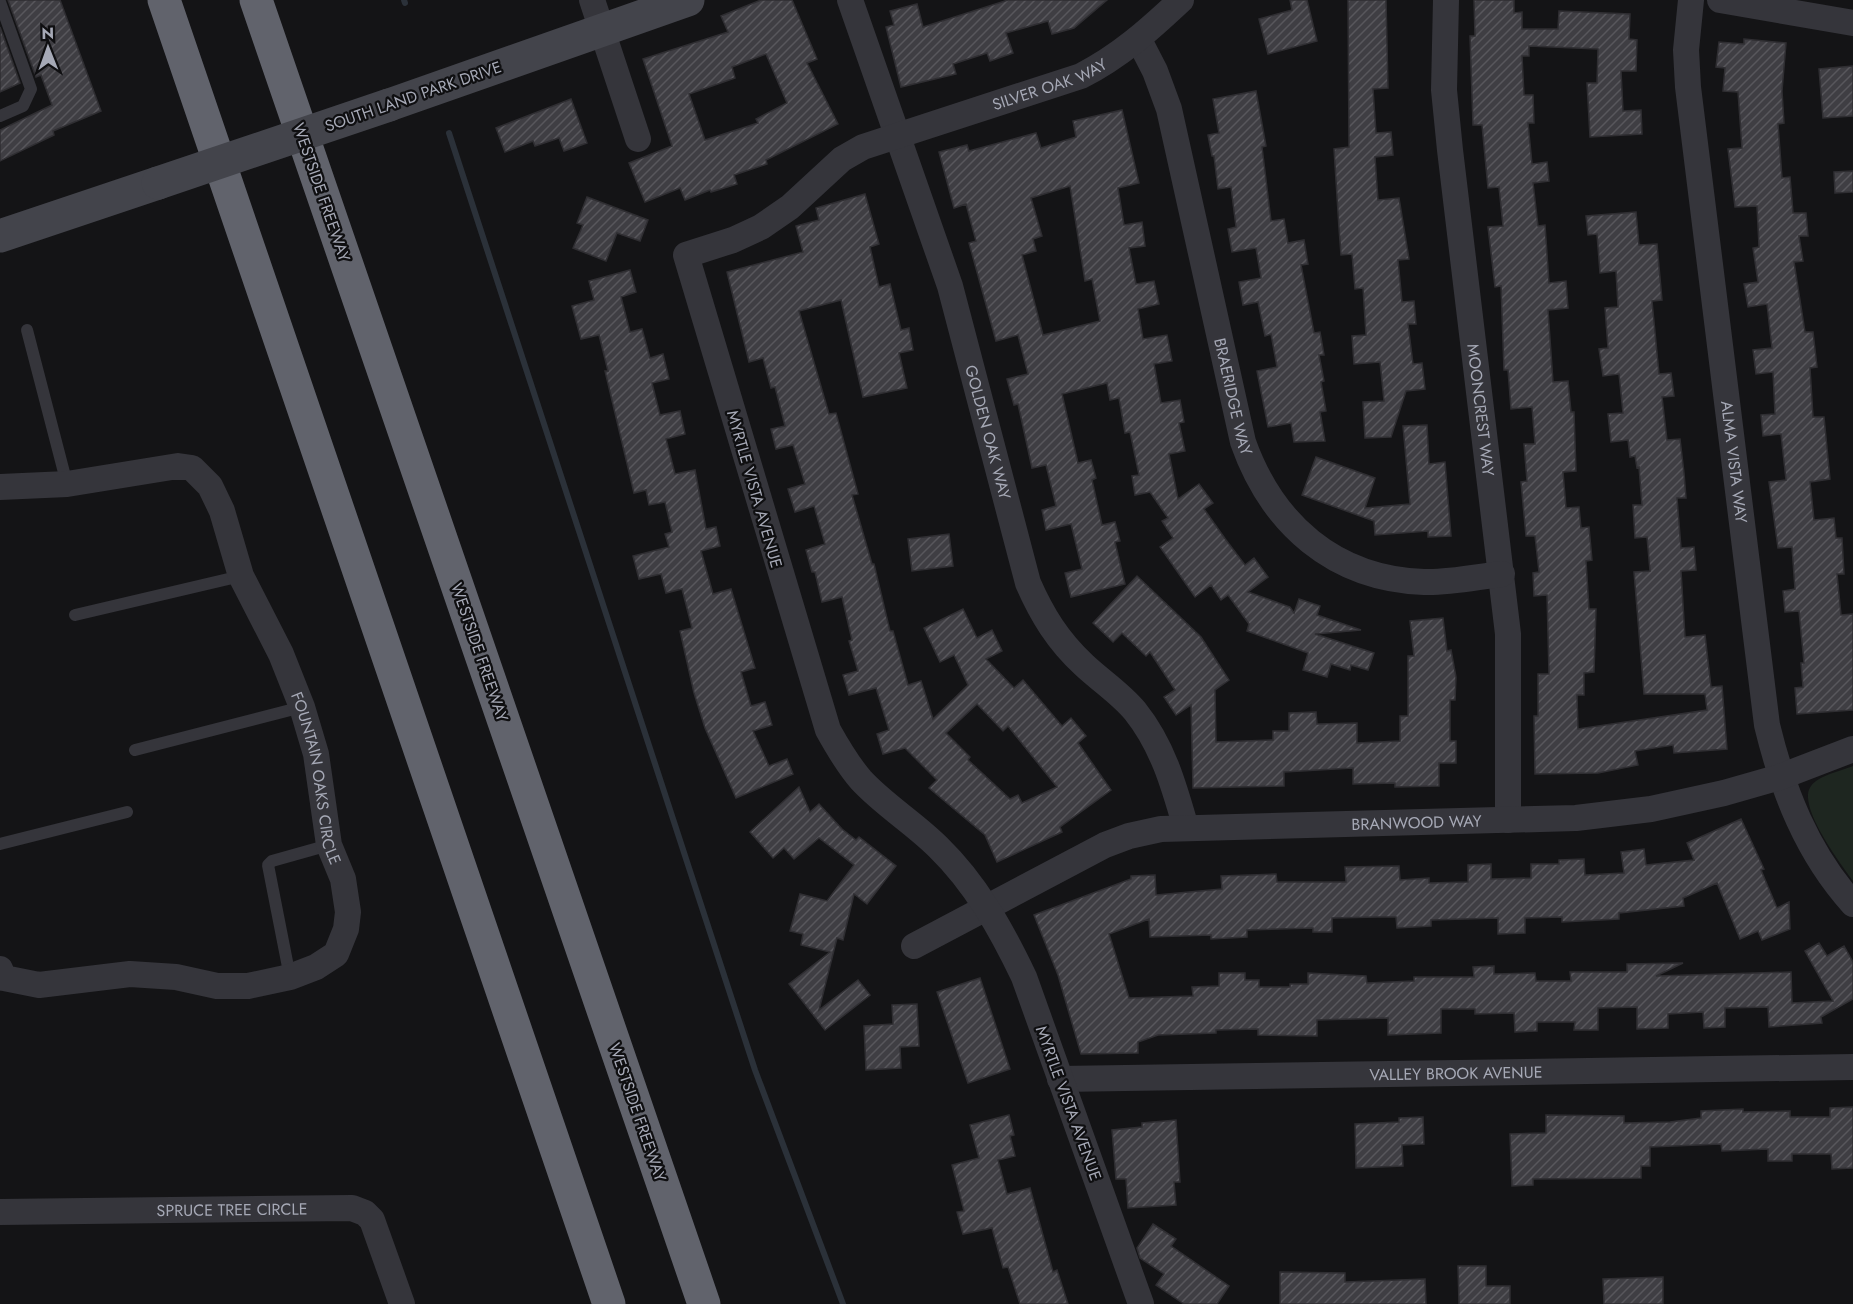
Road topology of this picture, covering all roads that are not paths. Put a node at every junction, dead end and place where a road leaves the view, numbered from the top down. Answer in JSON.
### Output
{"nodes":[{"id":1,"x":164,"y":0,"type":"edge"},
{"id":2,"x":256,"y":0,"type":"edge"},
{"id":3,"x":592,"y":0,"type":"edge"},
{"id":4,"x":688,"y":0,"type":"edge"},
{"id":5,"x":850,"y":0,"type":"edge"},
{"id":6,"x":1181,"y":0,"type":"edge"},
{"id":7,"x":1446,"y":0,"type":"edge"},
{"id":8,"x":1691,"y":0,"type":"edge"},
{"id":9,"x":1720,"y":0,"type":"edge"},
{"id":10,"x":0,"y":2,"type":"edge"},
{"id":11,"x":1853,"y":23,"type":"edge"},
{"id":12,"x":602,"y":31,"type":"junction"},
{"id":13,"x":1139,"y":40,"type":"junction"},
{"id":14,"x":0,"y":116,"type":"edge"},
{"id":15,"x":898,"y":135,"type":"junction"},
{"id":16,"x":638,"y":140,"type":"dead end"},
{"id":17,"x":0,"y":236,"type":"edge"},
{"id":18,"x":27,"y":330,"type":"dead end"},
{"id":19,"x":67,"y":484,"type":"junction"},
{"id":20,"x":0,"y":487,"type":"edge"},
{"id":21,"x":1502,"y":574,"type":"junction"},
{"id":22,"x":241,"y":576,"type":"junction"},
{"id":23,"x":75,"y":615,"type":"dead end"},
{"id":24,"x":302,"y":707,"type":"junction"},
{"id":25,"x":1853,"y":749,"type":"edge"},
{"id":26,"x":135,"y":750,"type":"dead end"},
{"id":27,"x":1780,"y":777,"type":"junction"},
{"id":28,"x":127,"y":812,"type":"dead end"},
{"id":29,"x":1508,"y":820,"type":"junction"},
{"id":30,"x":1186,"y":828,"type":"junction"},
{"id":31,"x":0,"y":844,"type":"edge"},
{"id":32,"x":329,"y":845,"type":"junction"},
{"id":33,"x":1853,"y":904,"type":"edge"},
{"id":34,"x":987,"y":907,"type":"junction"},
{"id":35,"x":914,"y":946,"type":"dead end"},
{"id":36,"x":2,"y":976,"type":"edge"},
{"id":37,"x":290,"y":977,"type":"junction"},
{"id":38,"x":1853,"y":1067,"type":"edge"},
{"id":39,"x":1060,"y":1079,"type":"junction"},
{"id":40,"x":0,"y":1212,"type":"edge"},
{"id":41,"x":402,"y":1304,"type":"edge"},
{"id":42,"x":609,"y":1304,"type":"edge"},
{"id":43,"x":704,"y":1304,"type":"edge"},
{"id":44,"x":1141,"y":1304,"type":"edge"}],
"edges":[{"from":1,"to":42,"type":"highway"},
{"from":2,"to":43,"type":"highway","name":"WESTSIDE FREEWAY"},
{"from":3,"to":12,"type":"street"},
{"from":4,"to":12,"type":"street","name":"SOUTH LAND PARK DRIVE"},
{"from":5,"to":15,"type":"street","name":"GOLDEN OAK WAY"},
{"from":6,"to":13,"type":"street","name":"SILVER OAK WAY"},
{"from":7,"to":21,"type":"street","name":"MOONCREST WAY"},
{"from":8,"to":27,"type":"street","name":"ALMA VISTA WAY"},
{"from":9,"to":11,"type":"street"},
{"from":10,"to":14,"type":"lane"},
{"from":12,"to":16,"type":"street"},
{"from":12,"to":17,"type":"street","name":"SOUTH LAND PARK DRIVE","bridge":true},
{"from":13,"to":15,"type":"street","name":"SILVER OAK WAY"},
{"from":13,"to":21,"type":"street","name":"BRAERIDGE WAY"},
{"from":15,"to":30,"type":"street","name":"GOLDEN OAK WAY"},
{"from":15,"to":34,"type":"street","name":"MYRTLE VISTA AVENUE"},
{"from":18,"to":19,"type":"lane"},
{"from":19,"to":20,"type":"street","name":"FOUNTAIN OAKS CIRCLE"},
{"from":19,"to":22,"type":"street","name":"FOUNTAIN OAKS CIRCLE"},
{"from":21,"to":29,"type":"street","name":"MOONCREST WAY"},
{"from":22,"to":23,"type":"lane"},
{"from":22,"to":24,"type":"street","name":"FOUNTAIN OAKS CIRCLE"},
{"from":24,"to":26,"type":"lane"},
{"from":24,"to":32,"type":"street","name":"FOUNTAIN OAKS CIRCLE"},
{"from":25,"to":27,"type":"street","name":"BRANWOOD WAY"},
{"from":27,"to":29,"type":"street","name":"BRANWOOD WAY"},
{"from":27,"to":33,"type":"street","name":"ALMA VISTA WAY"},
{"from":28,"to":31,"type":"lane"},
{"from":29,"to":30,"type":"street","name":"BRANWOOD WAY"},
{"from":30,"to":34,"type":"street","name":"BRANWOOD WAY"},
{"from":32,"to":37,"type":"street","name":"FOUNTAIN OAKS CIRCLE"},
{"from":32,"to":37,"type":"lane"},
{"from":34,"to":35,"type":"street"},
{"from":34,"to":39,"type":"street","name":"MYRTLE VISTA AVENUE"},
{"from":36,"to":37,"type":"street","name":"FOUNTAIN OAKS CIRCLE"},
{"from":38,"to":39,"type":"street","name":"VALLEY BROOK AVENUE"},
{"from":39,"to":44,"type":"street","name":"MYRTLE VISTA AVENUE"},
{"from":40,"to":41,"type":"street","name":"SPRUCE TREE CIRCLE"}]}
